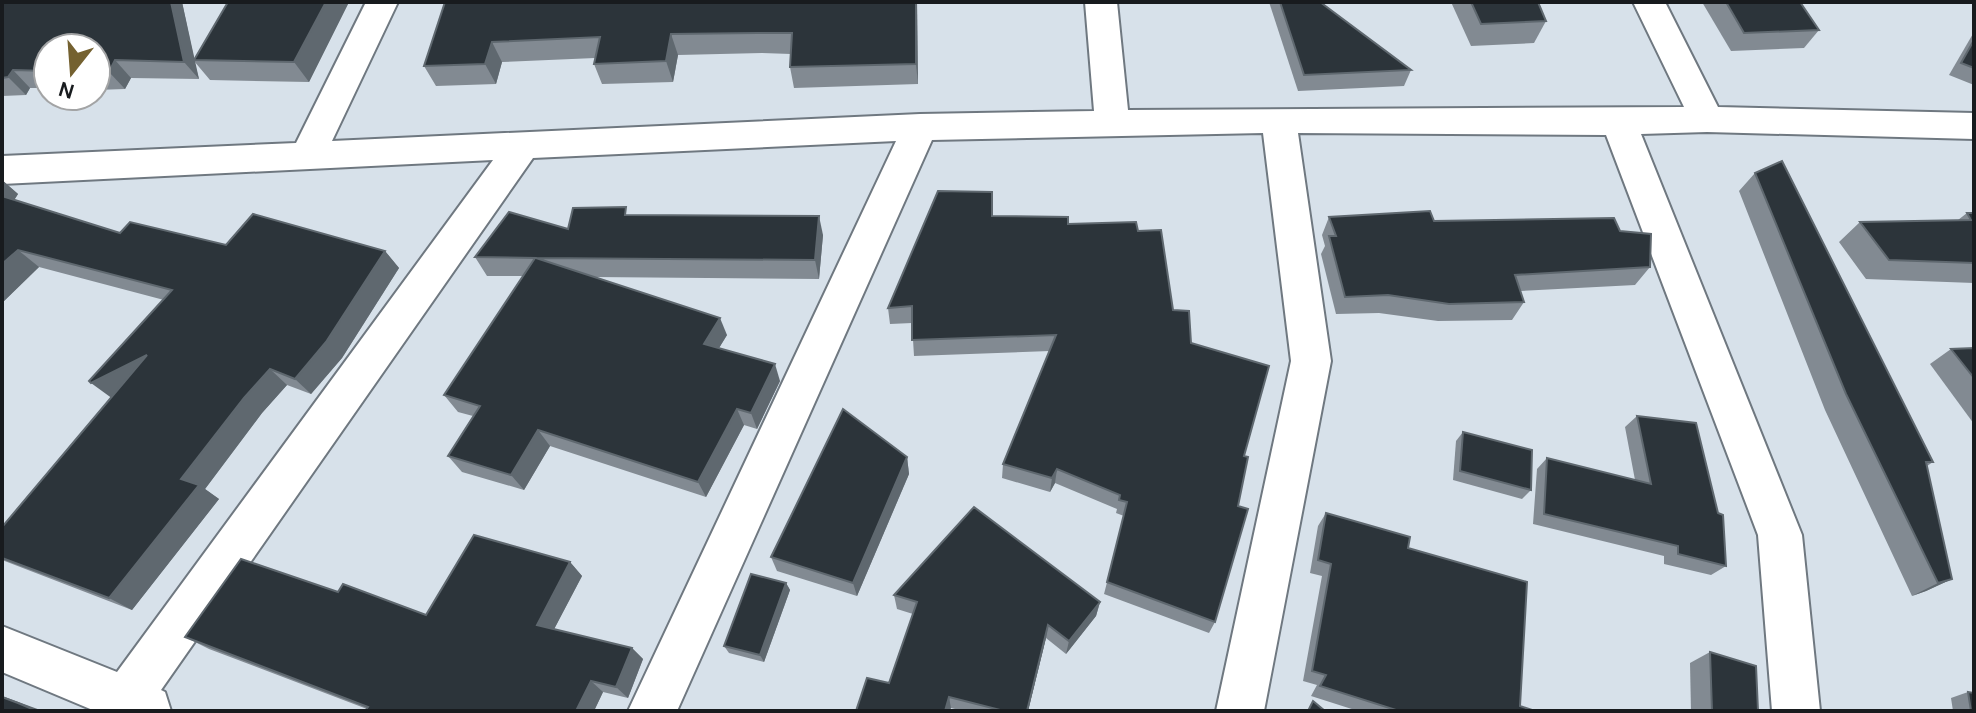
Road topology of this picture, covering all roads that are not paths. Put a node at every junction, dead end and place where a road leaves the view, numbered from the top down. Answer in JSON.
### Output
{"nodes":[{"id":1,"x":382,"y":2,"type":"edge"},
{"id":2,"x":1101,"y":2,"type":"edge"},
{"id":3,"x":1649,"y":2,"type":"edge"},
{"id":4,"x":1707,"y":119,"type":"junction"},
{"id":5,"x":1279,"y":120,"type":"junction"},
{"id":6,"x":1619,"y":122,"type":"junction"},
{"id":7,"x":1112,"y":123,"type":"junction"},
{"id":8,"x":1974,"y":126,"type":"edge"},
{"id":9,"x":920,"y":127,"type":"junction"},
{"id":10,"x":521,"y":148,"type":"junction"},
{"id":11,"x":308,"y":154,"type":"junction"},
{"id":12,"x":2,"y":170,"type":"edge"},
{"id":13,"x":2,"y":649,"type":"edge"},
{"id":14,"x":139,"y":705,"type":"edge"},
{"id":15,"x":652,"y":711,"type":"edge"},
{"id":16,"x":1240,"y":711,"type":"edge"},
{"id":17,"x":1796,"y":711,"type":"edge"}],
"edges":[{"from":1,"to":11,"type":"street"},
{"from":2,"to":7,"type":"street"},
{"from":3,"to":4,"type":"street"},
{"from":4,"to":6,"type":"street"},
{"from":4,"to":8,"type":"street"},
{"from":5,"to":6,"type":"street"},
{"from":5,"to":7,"type":"street"},
{"from":5,"to":16,"type":"street"},
{"from":6,"to":17,"type":"street"},
{"from":7,"to":9,"type":"street"},
{"from":9,"to":10,"type":"street"},
{"from":9,"to":15,"type":"street"},
{"from":10,"to":11,"type":"street"},
{"from":10,"to":14,"type":"street"},
{"from":11,"to":12,"type":"street"},
{"from":13,"to":14,"type":"street"}]}
